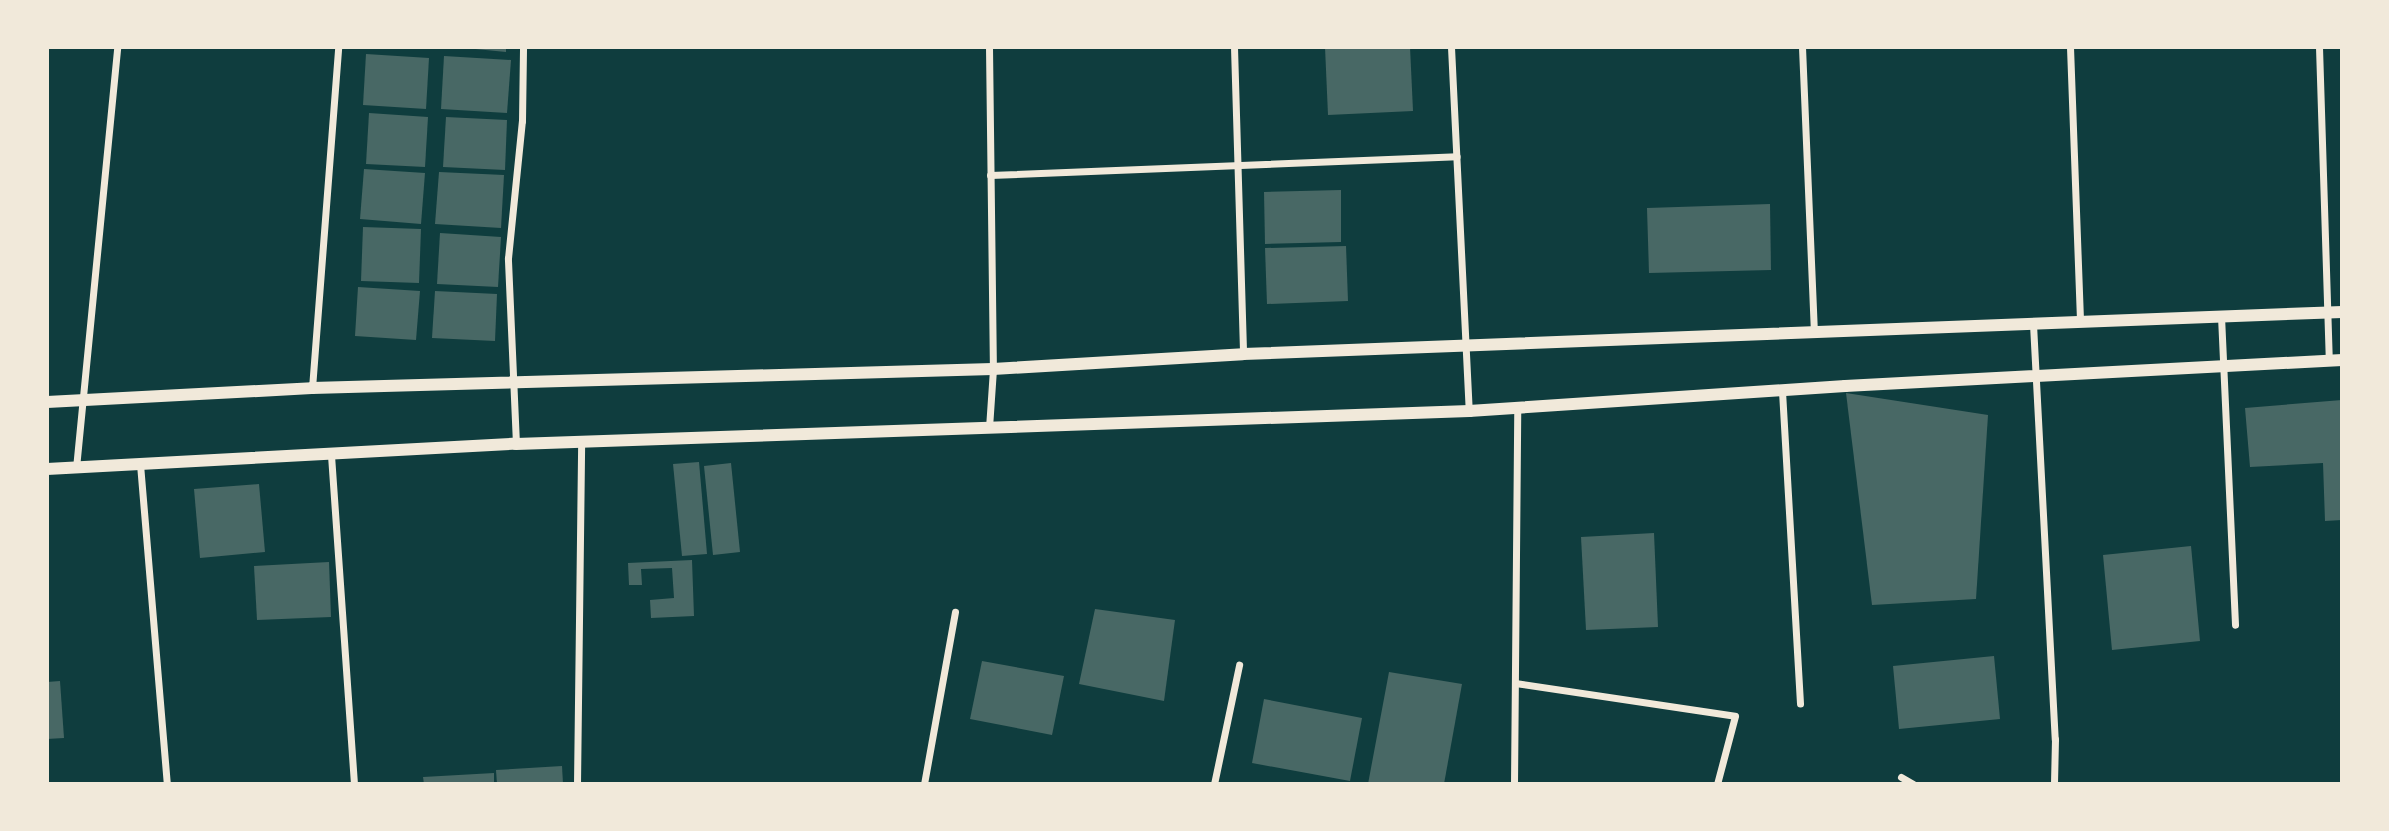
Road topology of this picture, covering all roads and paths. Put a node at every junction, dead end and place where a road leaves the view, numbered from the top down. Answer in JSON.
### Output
{"nodes":[{"id":1,"x":117,"y":47,"type":"edge"},
{"id":2,"x":338,"y":47,"type":"edge"},
{"id":3,"x":523,"y":47,"type":"edge"},
{"id":4,"x":989,"y":47,"type":"edge"},
{"id":5,"x":1234,"y":47,"type":"edge"},
{"id":6,"x":1451,"y":47,"type":"edge"},
{"id":7,"x":1802,"y":47,"type":"edge"},
{"id":8,"x":2070,"y":47,"type":"edge"},
{"id":9,"x":2319,"y":47,"type":"edge"},
{"id":10,"x":1457,"y":156,"type":"junction"},
{"id":11,"x":1238,"y":165,"type":"junction"},
{"id":12,"x":990,"y":175,"type":"junction"},
{"id":13,"x":2335,"y":312,"type":"edge"},
{"id":14,"x":2221,"y":316,"type":"junction"},
{"id":15,"x":2080,"y":322,"type":"junction"},
{"id":16,"x":2033,"y":324,"type":"junction"},
{"id":17,"x":1814,"y":332,"type":"junction"},
{"id":18,"x":1467,"y":346,"type":"junction"},
{"id":19,"x":1243,"y":354,"type":"junction"},
{"id":20,"x":2335,"y":360,"type":"edge"},
{"id":21,"x":2223,"y":366,"type":"junction"},
{"id":22,"x":993,"y":369,"type":"junction"},
{"id":23,"x":2035,"y":375,"type":"junction"},
{"id":24,"x":512,"y":382,"type":"junction"},
{"id":25,"x":312,"y":387,"type":"junction"},
{"id":26,"x":1782,"y":391,"type":"junction"},
{"id":27,"x":47,"y":402,"type":"edge"},
{"id":28,"x":83,"y":402,"type":"junction"},
{"id":29,"x":1517,"y":408,"type":"junction"},
{"id":30,"x":1469,"y":411,"type":"junction"},
{"id":31,"x":989,"y":430,"type":"junction"},
{"id":32,"x":581,"y":442,"type":"junction"},
{"id":33,"x":516,"y":444,"type":"junction"},
{"id":34,"x":331,"y":455,"type":"junction"},
{"id":35,"x":140,"y":462,"type":"junction"},
{"id":36,"x":76,"y":468,"type":"junction"},
{"id":37,"x":47,"y":469,"type":"edge"},
{"id":38,"x":955,"y":612,"type":"dead end"},
{"id":39,"x":2235,"y":625,"type":"dead end"},
{"id":40,"x":1238,"y":665,"type":"dead end"},
{"id":41,"x":1515,"y":683,"type":"junction"},
{"id":42,"x":1800,"y":704,"type":"dead end"},
{"id":43,"x":1900,"y":777,"type":"dead end"},
{"id":44,"x":167,"y":784,"type":"edge"},
{"id":45,"x":354,"y":784,"type":"edge"},
{"id":46,"x":578,"y":784,"type":"edge"},
{"id":47,"x":924,"y":784,"type":"edge"},
{"id":48,"x":1214,"y":784,"type":"edge"},
{"id":49,"x":1514,"y":784,"type":"edge"},
{"id":50,"x":1717,"y":784,"type":"edge"},
{"id":51,"x":1913,"y":784,"type":"edge"},
{"id":52,"x":2054,"y":784,"type":"edge"}],
"edges":[{"from":1,"to":28,"type":"street"},
{"from":2,"to":25,"type":"street"},
{"from":3,"to":24,"type":"street"},
{"from":4,"to":12,"type":"street"},
{"from":5,"to":11,"type":"street"},
{"from":6,"to":10,"type":"street"},
{"from":7,"to":17,"type":"street"},
{"from":8,"to":15,"type":"street"},
{"from":9,"to":13,"type":"street"},
{"from":10,"to":11,"type":"street"},
{"from":10,"to":18,"type":"street"},
{"from":11,"to":12,"type":"street"},
{"from":11,"to":19,"type":"street"},
{"from":12,"to":22,"type":"street"},
{"from":13,"to":14,"type":"street"},
{"from":13,"to":20,"type":"street"},
{"from":14,"to":15,"type":"street"},
{"from":14,"to":21,"type":"street"},
{"from":15,"to":16,"type":"street"},
{"from":16,"to":17,"type":"street"},
{"from":16,"to":23,"type":"street"},
{"from":17,"to":18,"type":"street"},
{"from":18,"to":19,"type":"street"},
{"from":18,"to":30,"type":"street"},
{"from":19,"to":22,"type":"street"},
{"from":20,"to":21,"type":"street"},
{"from":21,"to":23,"type":"street"},
{"from":21,"to":39,"type":"street"},
{"from":22,"to":24,"type":"street"},
{"from":22,"to":31,"type":"street"},
{"from":23,"to":26,"type":"street"},
{"from":23,"to":52,"type":"street"},
{"from":24,"to":25,"type":"street"},
{"from":24,"to":33,"type":"street"},
{"from":25,"to":28,"type":"street"},
{"from":26,"to":29,"type":"street"},
{"from":26,"to":42,"type":"street"},
{"from":27,"to":28,"type":"street"},
{"from":28,"to":36,"type":"street"},
{"from":29,"to":30,"type":"street"},
{"from":29,"to":41,"type":"street"},
{"from":30,"to":31,"type":"street"},
{"from":31,"to":32,"type":"street"},
{"from":32,"to":33,"type":"street"},
{"from":32,"to":46,"type":"street"},
{"from":33,"to":34,"type":"street"},
{"from":34,"to":35,"type":"street"},
{"from":34,"to":45,"type":"street"},
{"from":35,"to":36,"type":"street"},
{"from":35,"to":44,"type":"street"},
{"from":36,"to":37,"type":"street"},
{"from":38,"to":47,"type":"street"},
{"from":40,"to":48,"type":"street"},
{"from":41,"to":49,"type":"street"},
{"from":41,"to":50,"type":"street"},
{"from":43,"to":51,"type":"street"}]}
